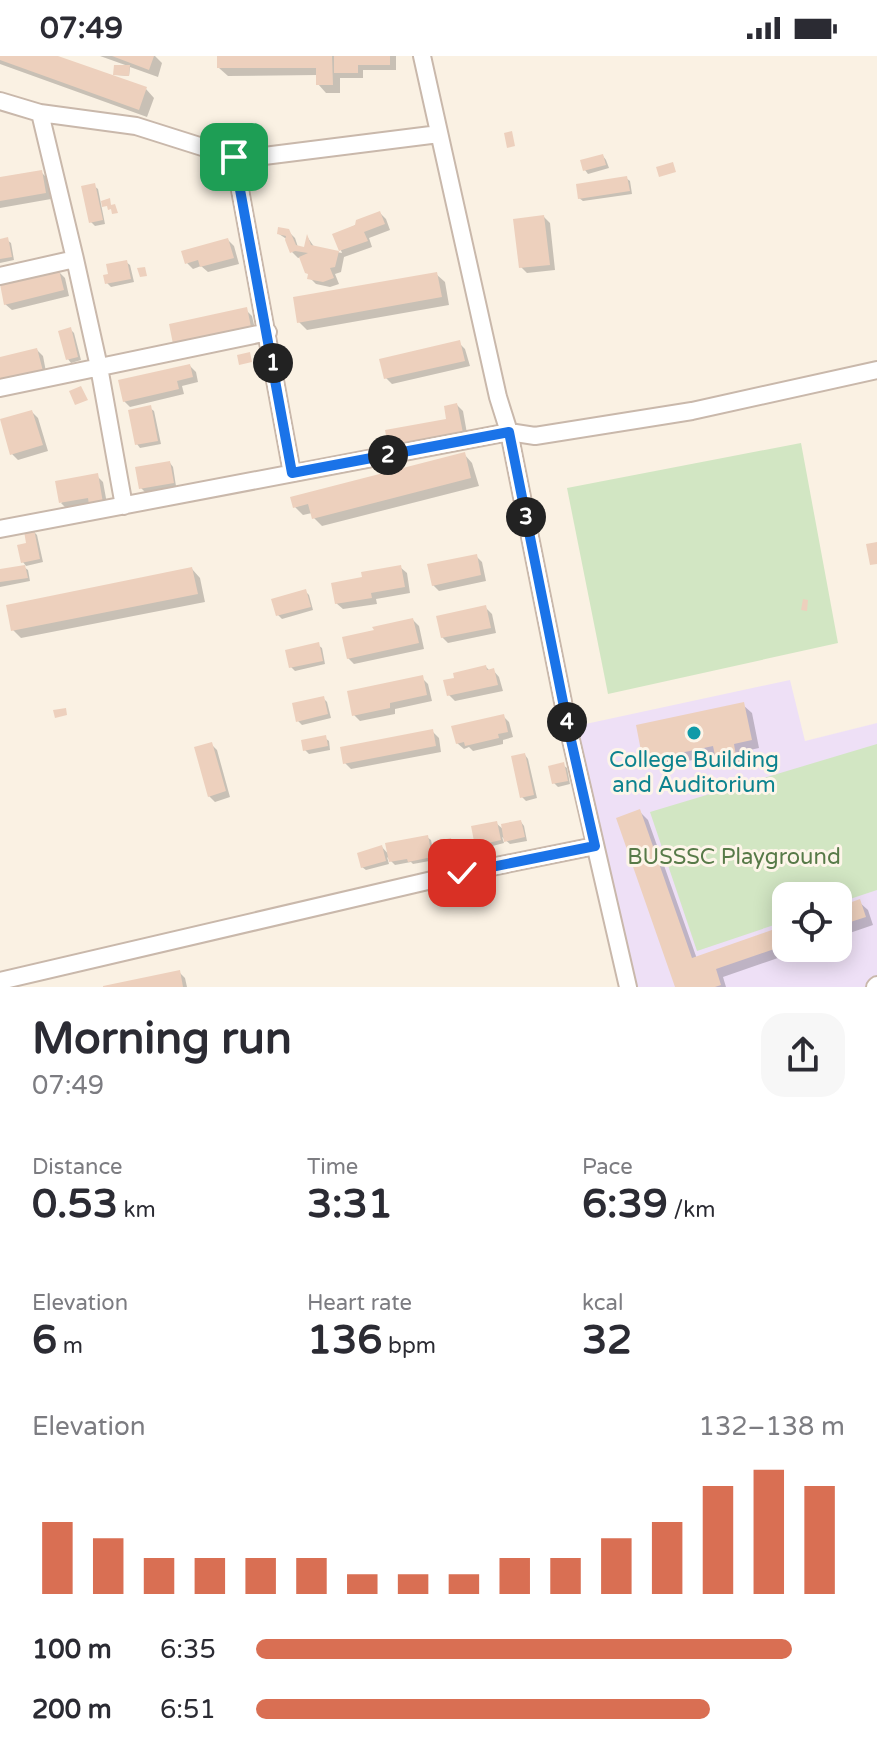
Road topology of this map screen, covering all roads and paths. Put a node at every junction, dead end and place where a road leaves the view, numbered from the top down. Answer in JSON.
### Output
{"nodes":[{"id":1,"x":422,"y":56,"type":"edge"},
{"id":2,"x":0,"y":101,"type":"edge"},
{"id":3,"x":40,"y":113,"type":"junction"},
{"id":4,"x":439,"y":134,"type":"junction"},
{"id":5,"x":234,"y":157,"type":"junction"},
{"id":6,"x":75,"y":259,"type":"junction"},
{"id":7,"x":0,"y":276,"type":"edge"},
{"id":8,"x":268,"y":332,"type":"junction"},
{"id":9,"x":99,"y":367,"type":"junction"},
{"id":10,"x":877,"y":370,"type":"edge"},
{"id":11,"x":0,"y":388,"type":"edge"},
{"id":12,"x":509,"y":432,"type":"junction"},
{"id":13,"x":292,"y":473,"type":"junction"},
{"id":14,"x":124,"y":506,"type":"junction"},
{"id":15,"x":0,"y":529,"type":"edge"},
{"id":16,"x":595,"y":846,"type":"junction"},
{"id":17,"x":0,"y":981,"type":"edge"},
{"id":18,"x":628,"y":987,"type":"edge"}],
"edges":[{"from":1,"to":4,"type":"street"},
{"from":2,"to":3,"type":"street"},
{"from":3,"to":5,"type":"street"},
{"from":3,"to":6,"type":"street"},
{"from":4,"to":5,"type":"street"},
{"from":4,"to":12,"type":"street"},
{"from":5,"to":8,"type":"street"},
{"from":6,"to":7,"type":"street"},
{"from":6,"to":9,"type":"street"},
{"from":8,"to":9,"type":"street"},
{"from":8,"to":13,"type":"street"},
{"from":9,"to":11,"type":"street"},
{"from":9,"to":14,"type":"street"},
{"from":10,"to":12,"type":"street"},
{"from":12,"to":13,"type":"street"},
{"from":12,"to":16,"type":"street"},
{"from":13,"to":14,"type":"street"},
{"from":14,"to":15,"type":"street"},
{"from":16,"to":17,"type":"street"},
{"from":16,"to":18,"type":"street"}]}
